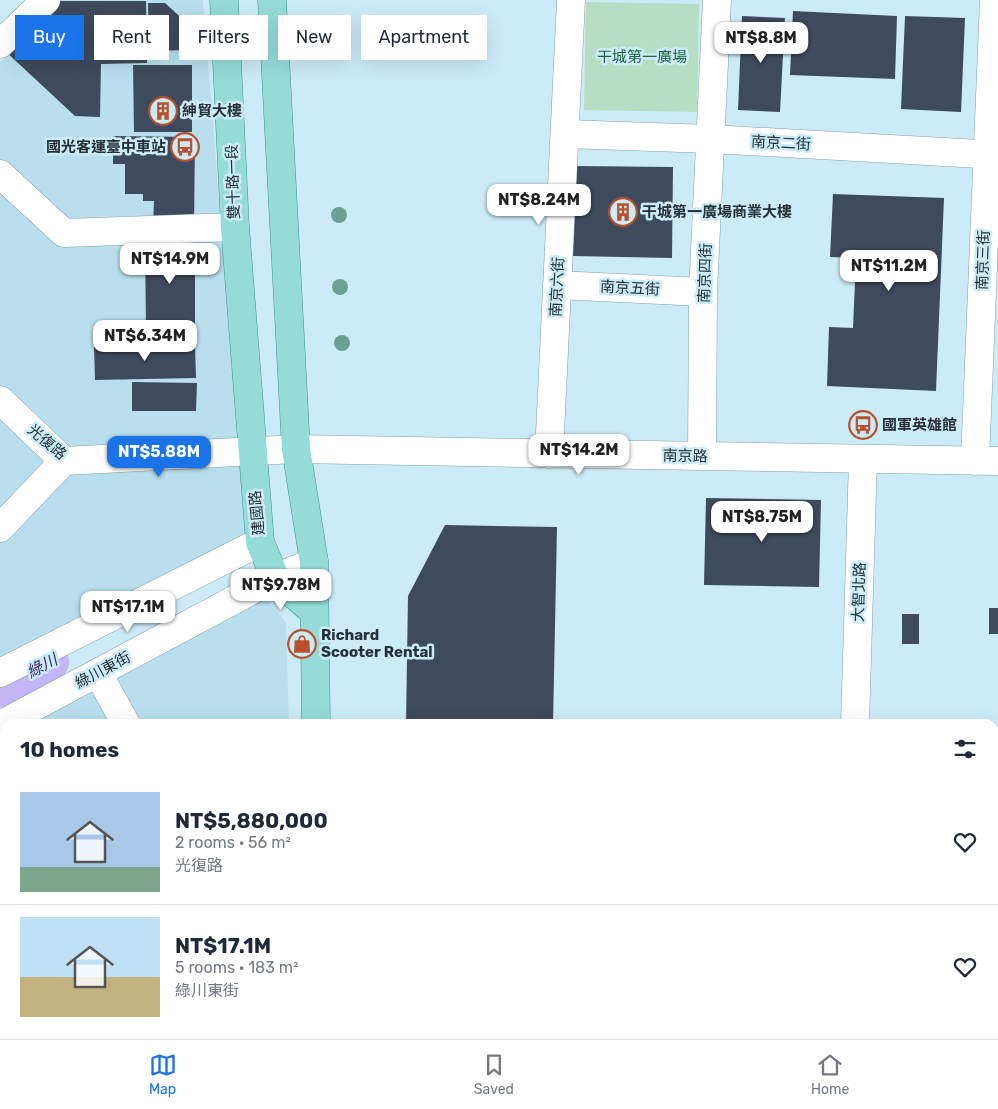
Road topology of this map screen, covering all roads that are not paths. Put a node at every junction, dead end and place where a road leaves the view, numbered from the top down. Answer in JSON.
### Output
{"nodes":[{"id":1,"x":46,"y":0,"type":"edge"},
{"id":2,"x":224,"y":0,"type":"edge"},
{"id":3,"x":272,"y":0,"type":"edge"},
{"id":4,"x":571,"y":0,"type":"edge"},
{"id":5,"x":716,"y":0,"type":"edge"},
{"id":6,"x":994,"y":0,"type":"edge"},
{"id":7,"x":0,"y":44,"type":"edge"},
{"id":8,"x":564,"y":134,"type":"junction"},
{"id":9,"x":711,"y":139,"type":"junction"},
{"id":10,"x":993,"y":155,"type":"edge"},
{"id":11,"x":0,"y":174,"type":"edge"},
{"id":12,"x":235,"y":227,"type":"junction"},
{"id":13,"x":557,"y":285,"type":"junction"},
{"id":14,"x":703,"y":292,"type":"junction"},
{"id":15,"x":0,"y":400,"type":"edge"},
{"id":16,"x":296,"y":449,"type":"junction"},
{"id":17,"x":252,"y":453,"type":"junction"},
{"id":18,"x":549,"y":454,"type":"junction"},
{"id":19,"x":702,"y":456,"type":"junction"},
{"id":20,"x":863,"y":460,"type":"junction"},
{"id":21,"x":64,"y":461,"type":"junction"},
{"id":22,"x":986,"y":461,"type":"edge"},
{"id":23,"x":0,"y":528,"type":"edge"},
{"id":24,"x":260,"y":542,"type":"junction"},
{"id":25,"x":314,"y":562,"type":"junction"},
{"id":26,"x":275,"y":578,"type":"junction"},
{"id":27,"x":314,"y":612,"type":"junction"},
{"id":28,"x":98,"y":672,"type":"junction"},
{"id":29,"x":0,"y":673,"type":"edge"},
{"id":30,"x":11,"y":719,"type":"edge"},
{"id":31,"x":123,"y":719,"type":"edge"},
{"id":32,"x":316,"y":719,"type":"edge"},
{"id":33,"x":855,"y":719,"type":"edge"}],
"edges":[{"from":1,"to":7,"type":"street"},
{"from":2,"to":12,"type":"main road","name":"雙十路一段"},
{"from":3,"to":16,"type":"main road"},
{"from":4,"to":8,"type":"street","name":"南京六街"},
{"from":5,"to":9,"type":"street","name":"南京四街"},
{"from":6,"to":10,"type":"street","name":"南京三街"},
{"from":8,"to":9,"type":"street","name":"南京二街"},
{"from":8,"to":13,"type":"street","name":"南京六街"},
{"from":9,"to":10,"type":"street","name":"南京二街"},
{"from":9,"to":14,"type":"street","name":"南京四街"},
{"from":10,"to":22,"type":"street","name":"南京三街"},
{"from":11,"to":12,"type":"street"},
{"from":12,"to":17,"type":"main road","name":"雙十路一段"},
{"from":13,"to":14,"type":"street","name":"南京五街"},
{"from":13,"to":18,"type":"street","name":"南京六街"},
{"from":14,"to":19,"type":"street","name":"南京四街"},
{"from":15,"to":21,"type":"street","name":"光復路"},
{"from":16,"to":17,"type":"street","name":"南京路"},
{"from":16,"to":18,"type":"street","name":"南京路"},
{"from":16,"to":25,"type":"main road"},
{"from":17,"to":21,"type":"street","name":"光復路"},
{"from":17,"to":24,"type":"main road","name":"建國路"},
{"from":18,"to":19,"type":"street","name":"南京路"},
{"from":19,"to":20,"type":"street","name":"南京路"},
{"from":20,"to":22,"type":"street","name":"南京路"},
{"from":20,"to":33,"type":"street","name":"大智北路"},
{"from":21,"to":23,"type":"street"},
{"from":24,"to":26,"type":"main road","name":"建國路"},
{"from":24,"to":29,"type":"street"},
{"from":25,"to":26,"type":"street","name":"綠川東街"},
{"from":25,"to":27,"type":"main road"},
{"from":26,"to":27,"type":"main road","name":"建國路"},
{"from":26,"to":28,"type":"street","name":"綠川東街"},
{"from":27,"to":32,"type":"main road"},
{"from":28,"to":30,"type":"street","name":"綠川東街"},
{"from":28,"to":31,"type":"street"}]}
